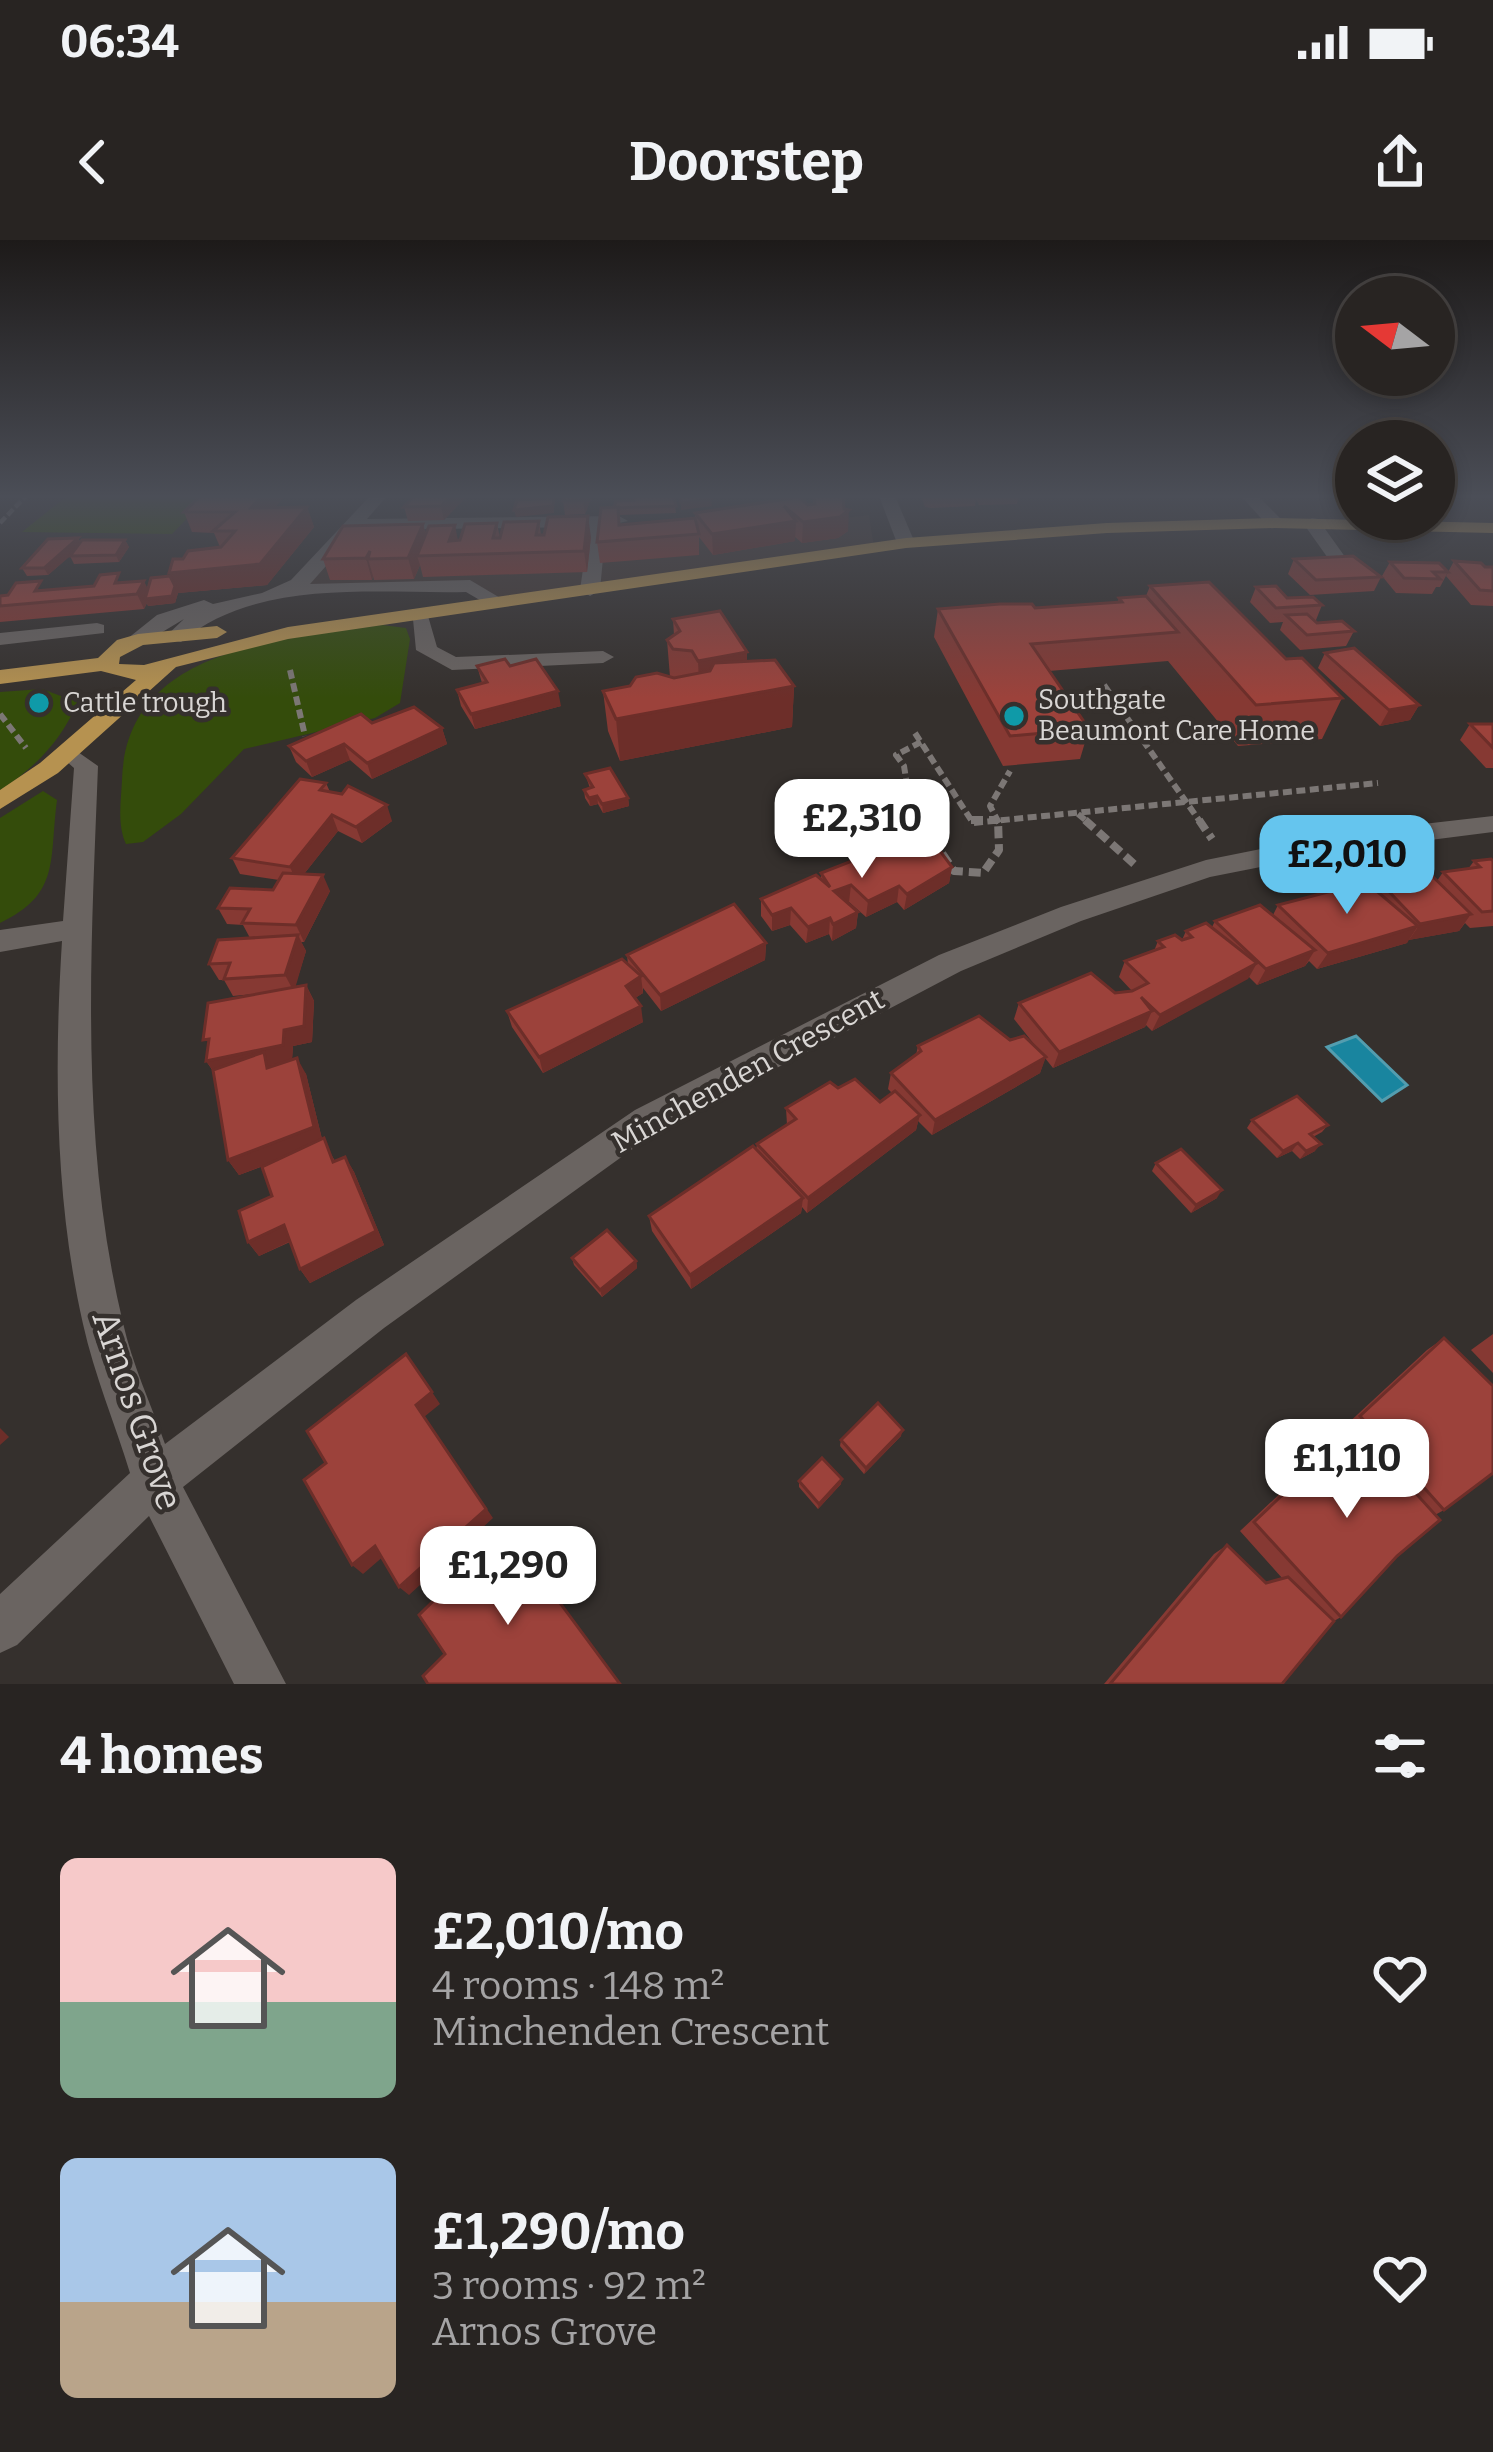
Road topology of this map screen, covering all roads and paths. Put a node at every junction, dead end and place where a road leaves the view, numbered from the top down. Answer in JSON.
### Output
{"nodes":[{"id":1,"x":317,"y":563,"type":"edge"},
{"id":2,"x":595,"y":563,"type":"edge"},
{"id":3,"x":769,"y":563,"type":"edge"},
{"id":4,"x":1337,"y":563,"type":"edge"},
{"id":5,"x":1306,"y":570,"type":"edge"},
{"id":6,"x":287,"y":590,"type":"junction"},
{"id":7,"x":590,"y":590,"type":"junction"},
{"id":8,"x":497,"y":602,"type":"junction"},
{"id":9,"x":228,"y":604,"type":"junction"},
{"id":10,"x":419,"y":613,"type":"junction"},
{"id":11,"x":97,"y":628,"type":"dead end"},
{"id":12,"x":0,"y":639,"type":"edge"},
{"id":13,"x":137,"y":639,"type":"junction"},
{"id":14,"x":170,"y":655,"type":"junction"},
{"id":15,"x":603,"y":657,"type":"dead end"},
{"id":16,"x":112,"y":668,"type":"junction"},
{"id":17,"x":290,"y":670,"type":"dead end"},
{"id":18,"x":0,"y":677,"type":"edge"},
{"id":19,"x":1104,"y":685,"type":"dead end"},
{"id":20,"x":0,"y":714,"type":"edge"},
{"id":21,"x":101,"y":718,"type":"junction"},
{"id":22,"x":915,"y":733,"type":"dead end"},
{"id":23,"x":304,"y":736,"type":"edge"},
{"id":24,"x":921,"y":742,"type":"junction"},
{"id":25,"x":59,"y":760,"type":"junction"},
{"id":26,"x":1010,"y":771,"type":"edge"},
{"id":27,"x":1378,"y":783,"type":"dead end"},
{"id":28,"x":0,"y":801,"type":"edge"},
{"id":29,"x":1186,"y":802,"type":"junction"},
{"id":30,"x":1076,"y":813,"type":"junction"},
{"id":31,"x":1000,"y":820,"type":"junction"},
{"id":32,"x":1493,"y":824,"type":"edge"},
{"id":33,"x":1230,"y":864,"type":"junction"},
{"id":34,"x":1158,"y":885,"type":"junction"},
{"id":35,"x":75,"y":929,"type":"junction"},
{"id":36,"x":0,"y":941,"type":"edge"},
{"id":37,"x":155,"y":1480,"type":"junction"},
{"id":38,"x":0,"y":1628,"type":"edge"},
{"id":39,"x":261,"y":1684,"type":"edge"}],
"edges":[{"from":1,"to":6,"type":"street"},
{"from":2,"to":7,"type":"street"},
{"from":3,"to":7,"type":"main road"},
{"from":4,"to":5,"type":"street"},
{"from":6,"to":8,"type":"street"},
{"from":6,"to":9,"type":"street"},
{"from":7,"to":8,"type":"main road"},
{"from":8,"to":10,"type":"main road"},
{"from":9,"to":13,"type":"street"},
{"from":9,"to":14,"type":"street"},
{"from":10,"to":14,"type":"main road"},
{"from":10,"to":15,"type":"street"},
{"from":11,"to":12,"type":"street"},
{"from":13,"to":14,"type":"main road"},
{"from":13,"to":16,"type":"main road"},
{"from":14,"to":16,"type":"main road"},
{"from":14,"to":21,"type":"main road"},
{"from":16,"to":18,"type":"main road"},
{"from":16,"to":21,"type":"main road"},
{"from":17,"to":23,"type":"path"},
{"from":19,"to":29,"type":"path"},
{"from":20,"to":25,"type":"path"},
{"from":21,"to":25,"type":"main road"},
{"from":22,"to":24,"type":"path"},
{"from":24,"to":31,"type":"path"},
{"from":24,"to":31,"type":"path"},
{"from":25,"to":28,"type":"main road"},
{"from":25,"to":35,"type":"street","name":"Arnos Grove"},
{"from":26,"to":31,"type":"path"},
{"from":27,"to":29,"type":"path"},
{"from":29,"to":30,"type":"path"},
{"from":29,"to":33,"type":"path"},
{"from":30,"to":31,"type":"path"},
{"from":30,"to":34,"type":"path"},
{"from":32,"to":33,"type":"street","name":"Minchenden Crescent"},
{"from":33,"to":34,"type":"street","name":"Minchenden Crescent"},
{"from":34,"to":37,"type":"street","name":"Minchenden Crescent"},
{"from":35,"to":36,"type":"street"},
{"from":35,"to":37,"type":"street","name":"Arnos Grove"},
{"from":37,"to":38,"type":"street","name":"Minchenden Crescent"},
{"from":37,"to":39,"type":"street","name":"Arnos Grove"}]}
